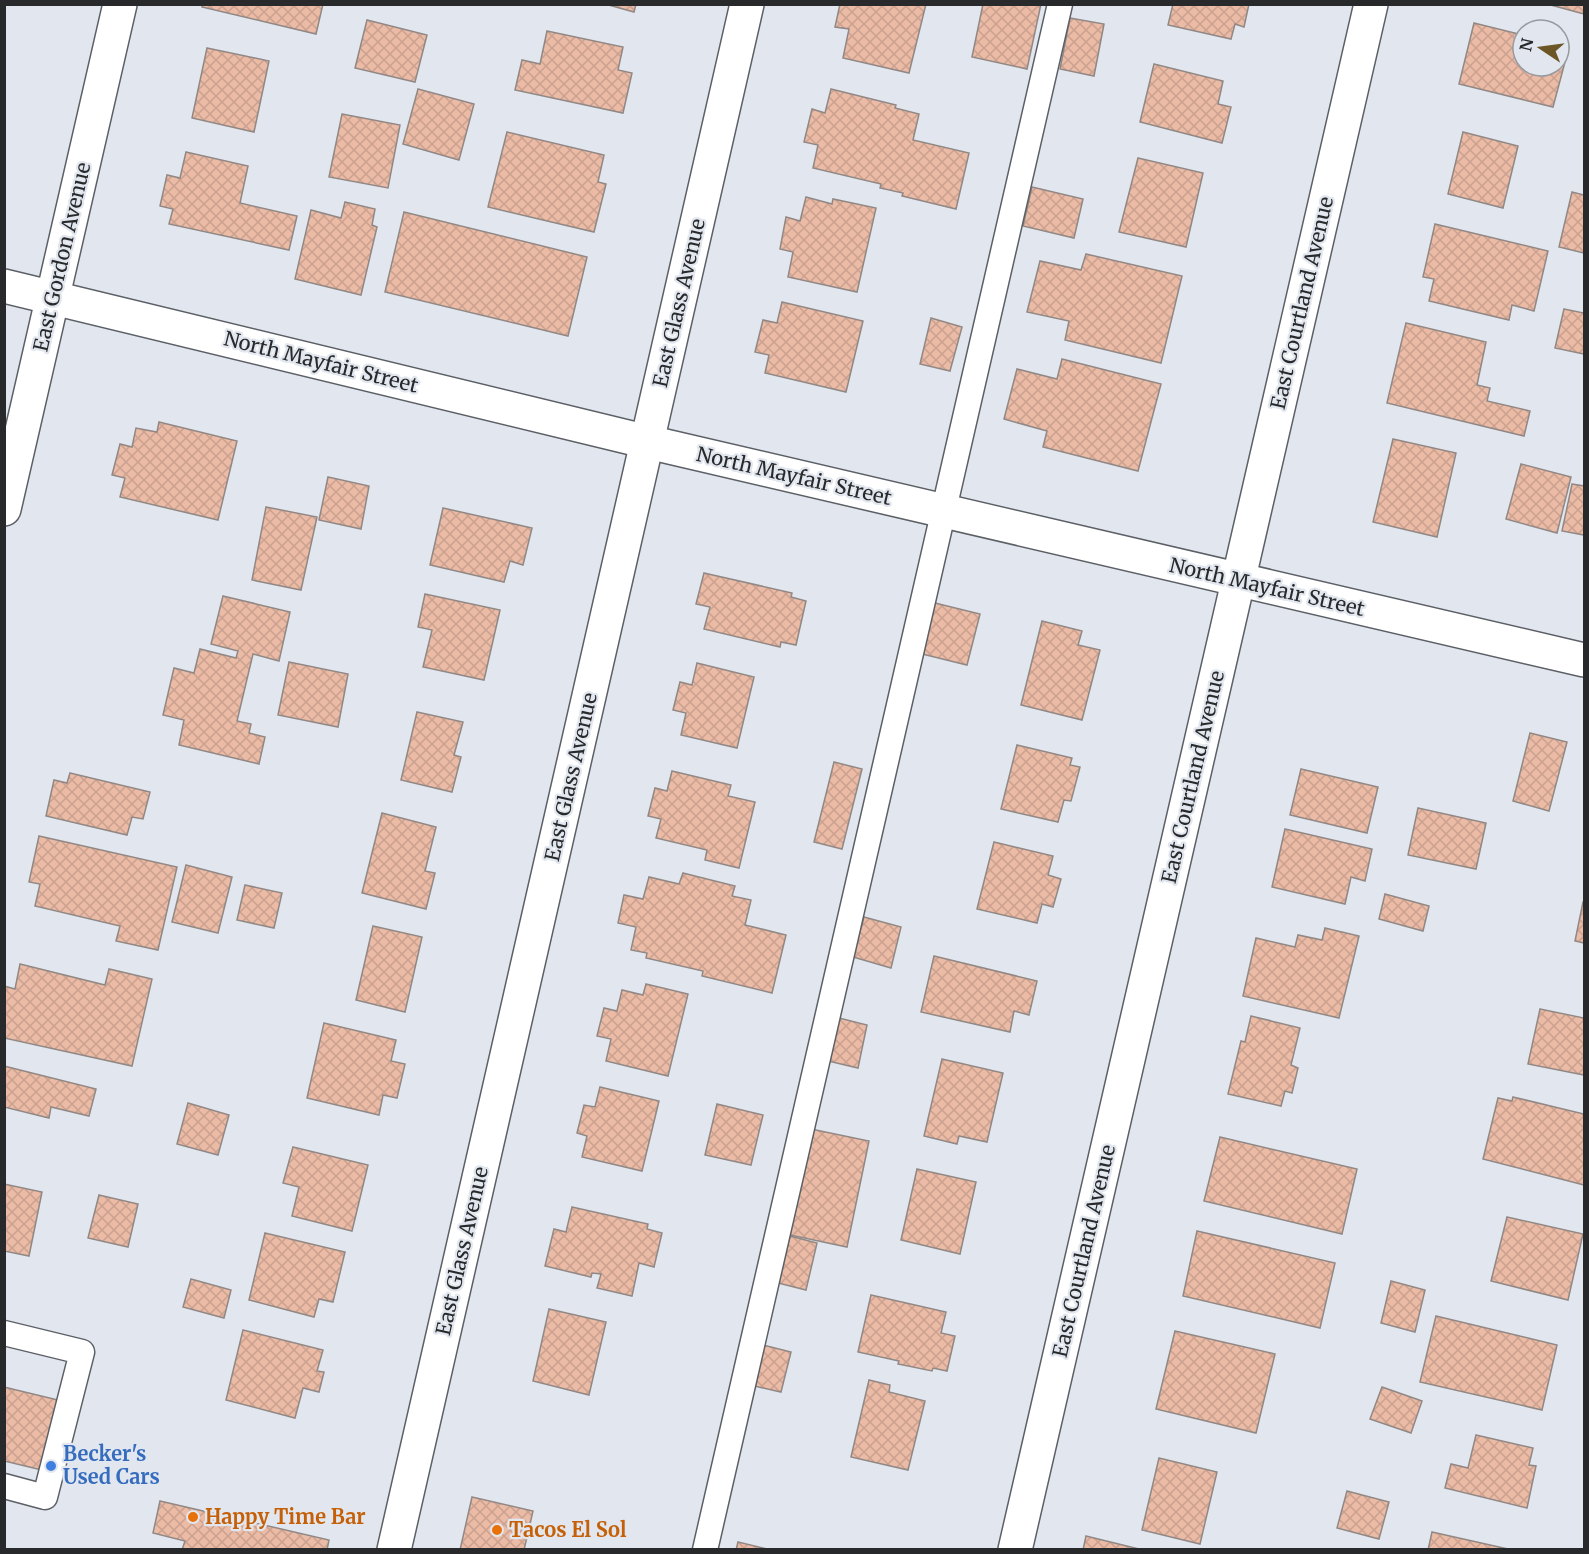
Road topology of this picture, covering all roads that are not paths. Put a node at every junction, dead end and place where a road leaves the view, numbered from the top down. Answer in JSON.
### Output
{"nodes":[{"id":1,"x":120,"y":4,"type":"edge"},
{"id":2,"x":747,"y":4,"type":"edge"},
{"id":3,"x":1060,"y":4,"type":"edge"},
{"id":4,"x":1371,"y":4,"type":"edge"},
{"id":5,"x":4,"y":286,"type":"edge"},
{"id":6,"x":53,"y":297,"type":"junction"},
{"id":7,"x":648,"y":442,"type":"junction"},
{"id":8,"x":4,"y":509,"type":"edge"},
{"id":9,"x":943,"y":511,"type":"junction"},
{"id":10,"x":1238,"y":580,"type":"junction"},
{"id":11,"x":1584,"y":660,"type":"edge"},
{"id":12,"x":4,"y":1333,"type":"edge"},
{"id":13,"x":4,"y":1486,"type":"edge"},
{"id":14,"x":394,"y":1550,"type":"edge"},
{"id":15,"x":705,"y":1550,"type":"edge"},
{"id":16,"x":1015,"y":1550,"type":"edge"}],
"edges":[{"from":1,"to":6,"type":"street","name":"East Gordon Avenue"},
{"from":2,"to":7,"type":"street","name":"East Glass Avenue"},
{"from":3,"to":9,"type":"lane"},
{"from":4,"to":10,"type":"street","name":"East Courtland Avenue"},
{"from":5,"to":6,"type":"street","name":"North Mayfair Street"},
{"from":6,"to":7,"type":"street","name":"North Mayfair Street"},
{"from":6,"to":8,"type":"street","name":"East Gordon Avenue"},
{"from":7,"to":9,"type":"street","name":"North Mayfair Street"},
{"from":7,"to":14,"type":"street","name":"East Glass Avenue"},
{"from":9,"to":10,"type":"street","name":"North Mayfair Street"},
{"from":9,"to":15,"type":"lane"},
{"from":10,"to":11,"type":"street","name":"North Mayfair Street"},
{"from":10,"to":16,"type":"street","name":"East Courtland Avenue"},
{"from":12,"to":13,"type":"lane"}]}
